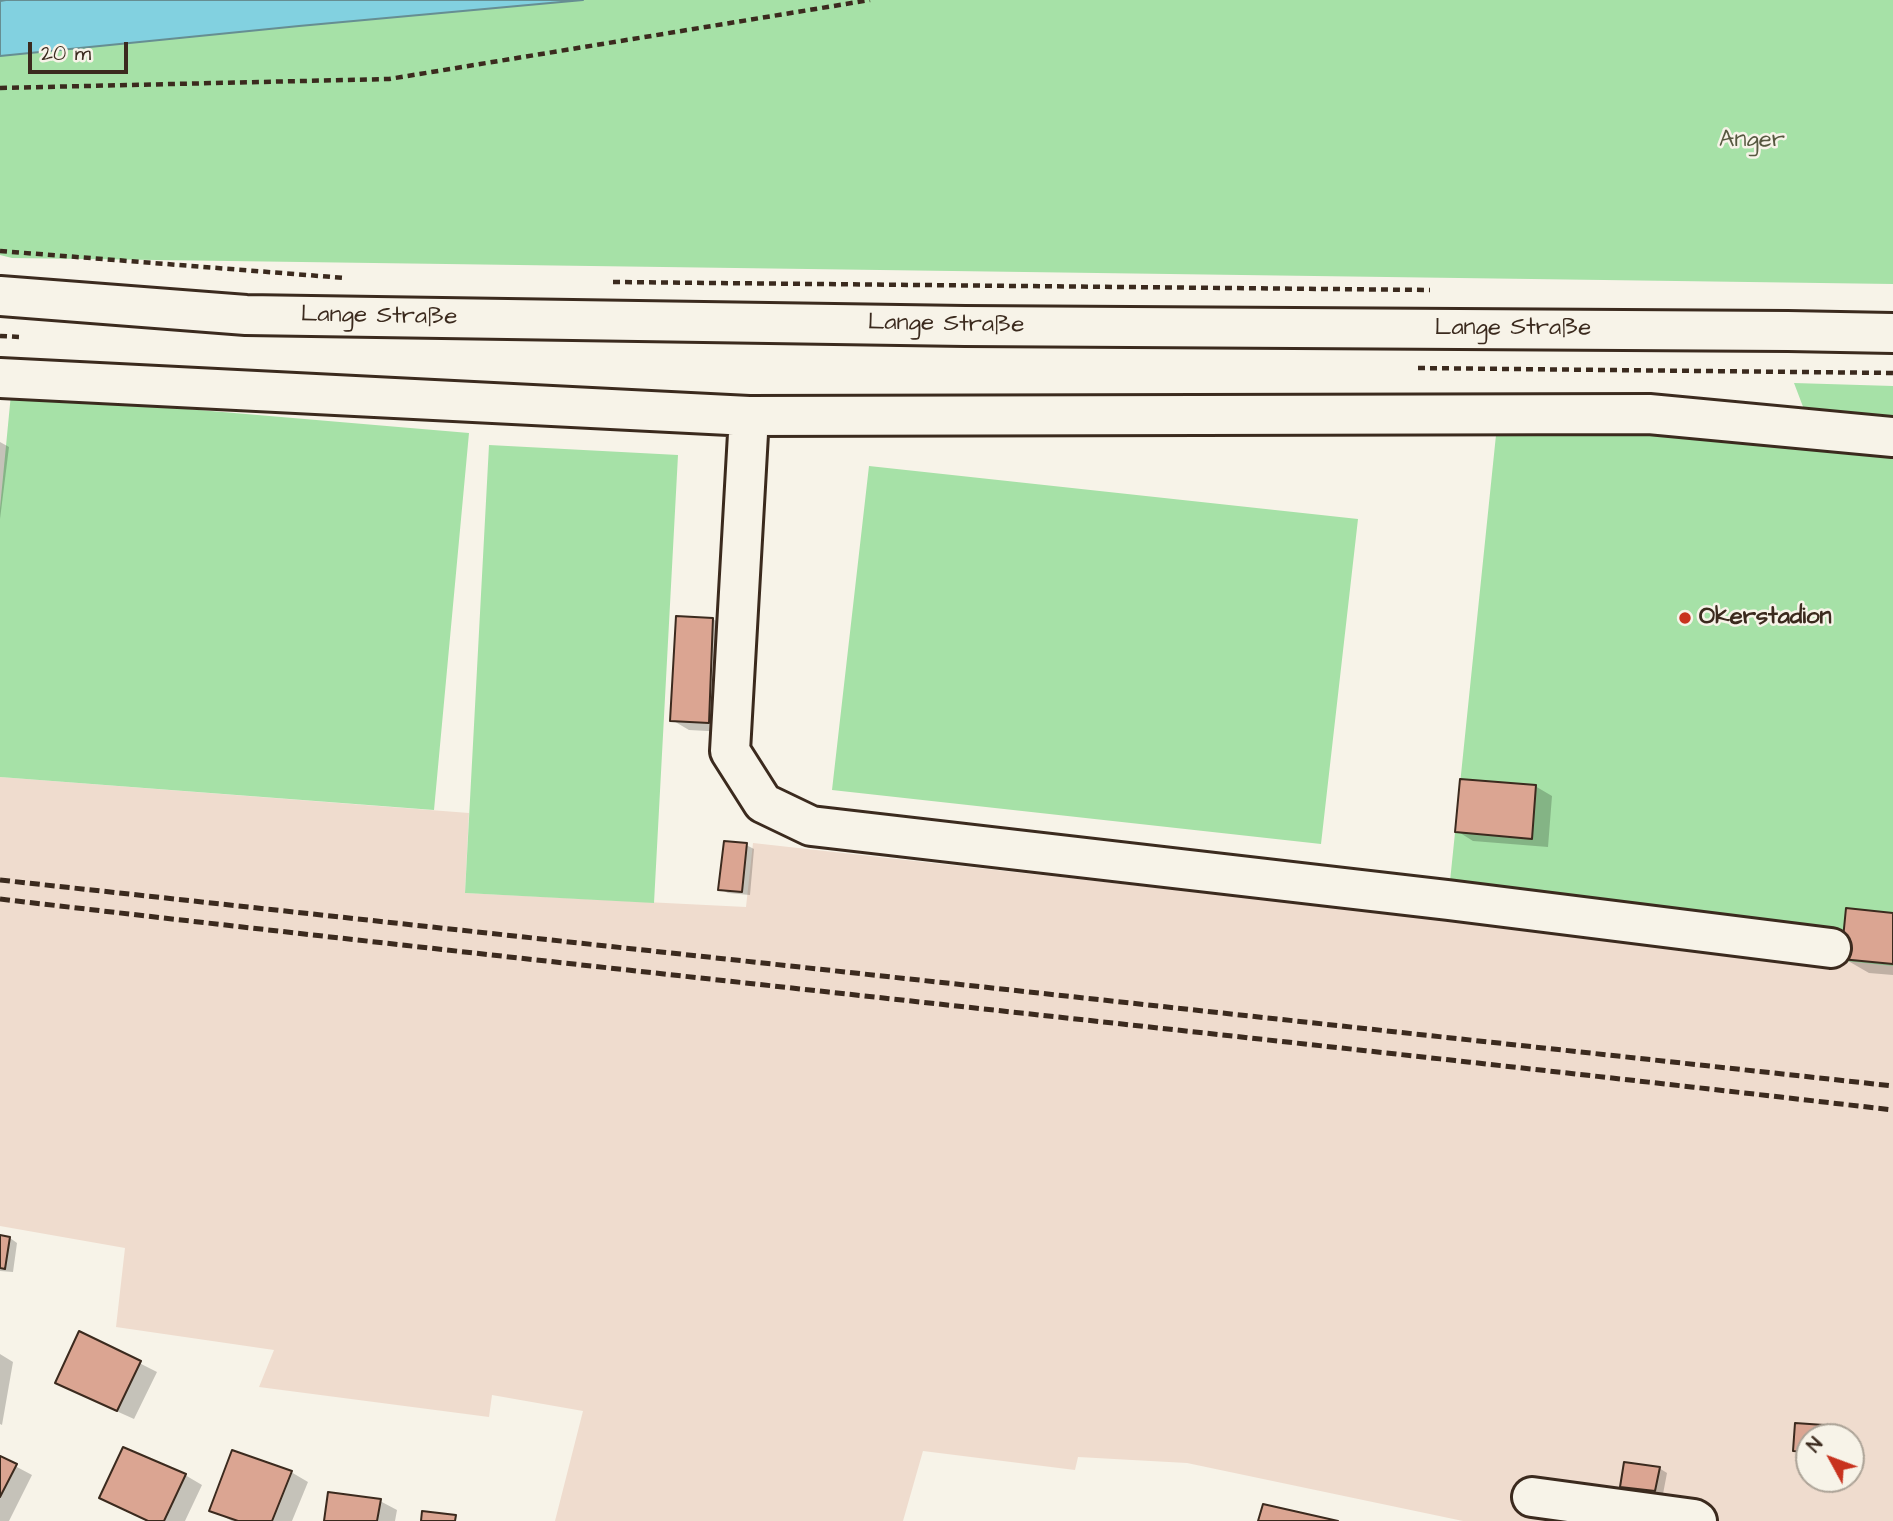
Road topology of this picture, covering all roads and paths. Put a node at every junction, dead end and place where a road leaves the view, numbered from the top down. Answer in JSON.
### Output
{"nodes":[{"id":1,"x":870,"y":0,"type":"edge"},
{"id":2,"x":0,"y":88,"type":"edge"},
{"id":3,"x":0,"y":250,"type":"edge"},
{"id":4,"x":354,"y":278,"type":"dead end"},
{"id":5,"x":605,"y":281,"type":"dead end"},
{"id":6,"x":1438,"y":290,"type":"dead end"},
{"id":7,"x":0,"y":296,"type":"edge"},
{"id":8,"x":1893,"y":333,"type":"edge"},
{"id":9,"x":0,"y":379,"type":"edge"},
{"id":10,"x":749,"y":416,"type":"junction"},
{"id":11,"x":1893,"y":437,"type":"edge"},
{"id":12,"x":1831,"y":948,"type":"dead end"},
{"id":13,"x":1532,"y":1497,"type":"dead end"},
{"id":14,"x":1697,"y":1521,"type":"edge"}],
"edges":[{"from":1,"to":2,"type":"path"},
{"from":3,"to":4,"type":"path"},
{"from":5,"to":6,"type":"path"},
{"from":7,"to":8,"type":"street","name":"Lange Straße"},
{"from":9,"to":10,"type":"street"},
{"from":10,"to":11,"type":"street"},
{"from":10,"to":12,"type":"street"},
{"from":13,"to":14,"type":"street"}]}
